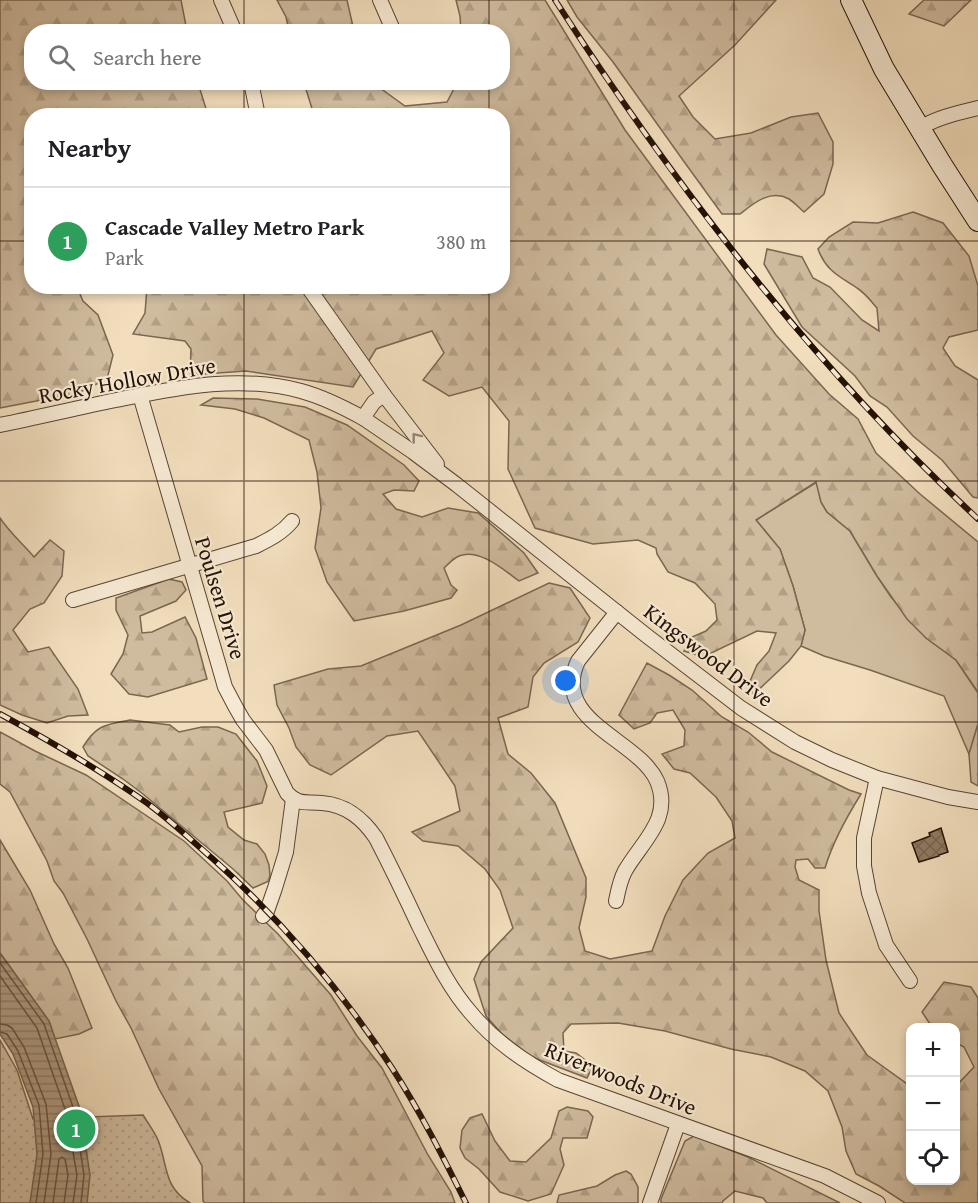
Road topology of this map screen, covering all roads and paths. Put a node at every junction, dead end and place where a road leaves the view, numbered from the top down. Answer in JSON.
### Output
{"nodes":[{"id":1,"x":221,"y":0,"type":"edge"},
{"id":2,"x":380,"y":0,"type":"edge"},
{"id":3,"x":851,"y":0,"type":"edge"},
{"id":4,"x":232,"y":24,"type":"edge"},
{"id":5,"x":390,"y":24,"type":"edge"},
{"id":6,"x":253,"y":90,"type":"edge"},
{"id":7,"x":256,"y":108,"type":"edge"},
{"id":8,"x":978,"y":108,"type":"edge"},
{"id":9,"x":920,"y":128,"type":"junction"},
{"id":10,"x":978,"y":221,"type":"edge"},
{"id":11,"x":313,"y":294,"type":"edge"},
{"id":12,"x":140,"y":395,"type":"junction"},
{"id":13,"x":384,"y":395,"type":"junction"},
{"id":14,"x":363,"y":418,"type":"junction"},
{"id":15,"x":0,"y":425,"type":"edge"},
{"id":16,"x":448,"y":478,"type":"junction"},
{"id":17,"x":292,"y":521,"type":"dead end"},
{"id":18,"x":189,"y":566,"type":"junction"},
{"id":19,"x":73,"y":600,"type":"dead end"},
{"id":20,"x":617,"y":612,"type":"junction"},
{"id":21,"x":877,"y":778,"type":"junction"},
{"id":22,"x":292,"y":799,"type":"junction"},
{"id":23,"x":978,"y":802,"type":"edge"},
{"id":24,"x":616,"y":901,"type":"dead end"},
{"id":25,"x":263,"y":916,"type":"dead end"},
{"id":26,"x":910,"y":981,"type":"dead end"},
{"id":27,"x":678,"y":1124,"type":"junction"},
{"id":28,"x":650,"y":1203,"type":"edge"},
{"id":29,"x":878,"y":1203,"type":"edge"}],
"edges":[{"from":1,"to":4,"type":"street"},
{"from":2,"to":5,"type":"street"},
{"from":3,"to":9,"type":"main road"},
{"from":6,"to":7,"type":"street"},
{"from":8,"to":9,"type":"street"},
{"from":9,"to":10,"type":"main road"},
{"from":11,"to":13,"type":"street","name":"Kingswood Drive"},
{"from":12,"to":14,"type":"street","name":"Rocky Hollow Drive"},
{"from":12,"to":15,"type":"street","name":"Rocky Hollow Drive"},
{"from":12,"to":18,"type":"street","name":"Poulsen Drive"},
{"from":13,"to":14,"type":"street"},
{"from":16,"to":13,"type":"street","name":"Kingswood Drive","one_way":true},
{"from":14,"to":16,"type":"street","name":"Kingswood Drive"},
{"from":16,"to":20,"type":"street","name":"Kingswood Drive"},
{"from":17,"to":18,"type":"street"},
{"from":18,"to":19,"type":"street"},
{"from":18,"to":22,"type":"street","name":"Poulsen Drive"},
{"from":20,"to":21,"type":"street","name":"Kingswood Drive"},
{"from":20,"to":24,"type":"street"},
{"from":21,"to":23,"type":"street","name":"Kingswood Drive"},
{"from":21,"to":26,"type":"street"},
{"from":22,"to":25,"type":"street"},
{"from":22,"to":27,"type":"street","name":"Riverwoods Drive"},
{"from":27,"to":28,"type":"street"},
{"from":27,"to":29,"type":"street","name":"Riverwoods Drive"}]}
